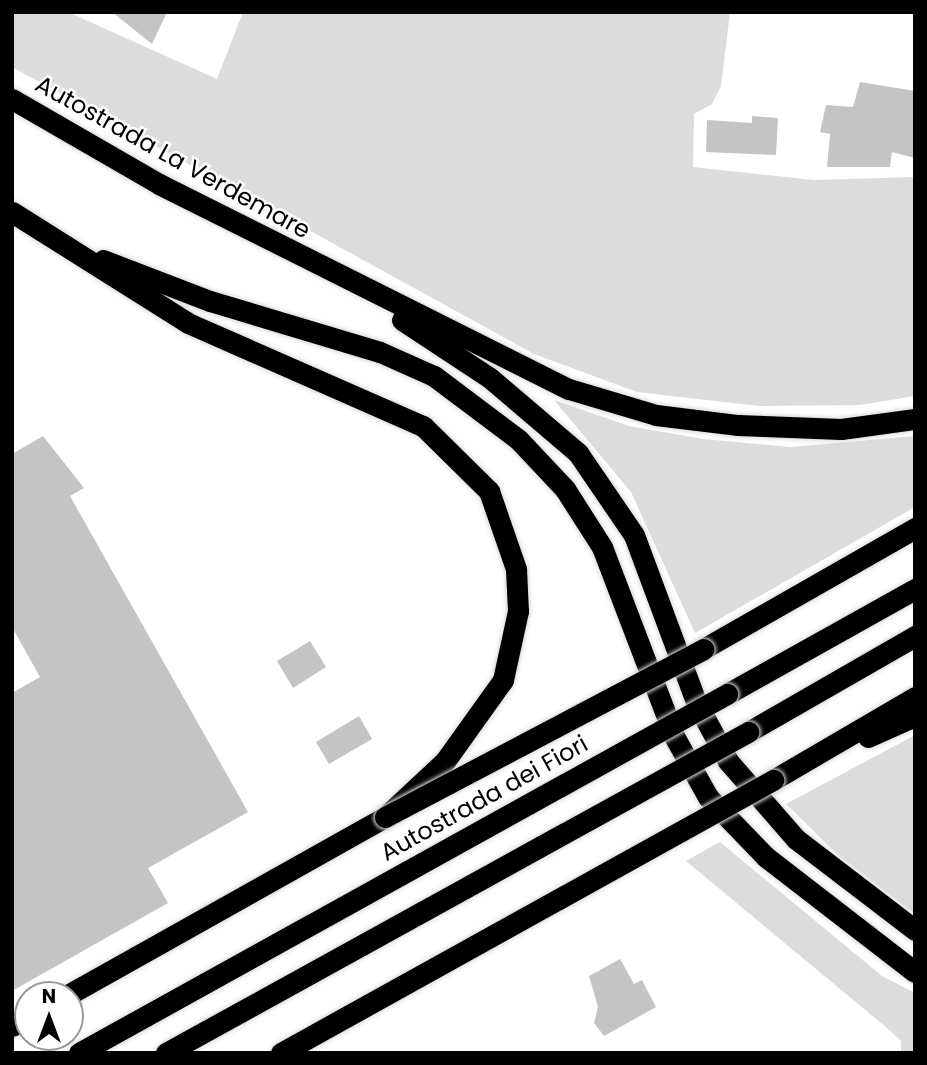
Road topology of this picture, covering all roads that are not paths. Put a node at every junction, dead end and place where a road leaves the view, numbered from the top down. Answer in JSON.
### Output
{"nodes":[{"id":1,"x":12,"y":99,"type":"edge"},
{"id":2,"x":12,"y":212,"type":"edge"},
{"id":3,"x":44,"y":233,"type":"junction"},
{"id":4,"x":309,"y":261,"type":"junction"},
{"id":5,"x":915,"y":419,"type":"edge"},
{"id":6,"x":915,"y":528,"type":"edge"},
{"id":7,"x":915,"y":589,"type":"edge"},
{"id":8,"x":915,"y":636,"type":"edge"},
{"id":9,"x":915,"y":697,"type":"edge"},
{"id":10,"x":915,"y":716,"type":"edge"},
{"id":11,"x":773,"y":780,"type":"junction"},
{"id":12,"x":385,"y":817,"type":"junction"},
{"id":13,"x":915,"y":930,"type":"edge"},
{"id":14,"x":915,"y":972,"type":"edge"},
{"id":15,"x":84,"y":986,"type":"edge"},
{"id":16,"x":79,"y":1053,"type":"edge"},
{"id":17,"x":166,"y":1053,"type":"edge"},
{"id":18,"x":281,"y":1053,"type":"edge"}],
"edges":[{"from":1,"to":4,"type":"highway","name":"Autostrada La Verdemare"},
{"from":2,"to":3,"type":"highway"},
{"from":3,"to":12,"type":"highway","bridge":true},
{"from":3,"to":14,"type":"highway"},
{"from":4,"to":5,"type":"highway"},
{"from":4,"to":13,"type":"highway"},
{"from":6,"to":12,"type":"highway","bridge":true},
{"from":7,"to":16,"type":"highway","name":"Autostrada dei Fiori","bridge":true},
{"from":8,"to":17,"type":"highway","bridge":true},
{"from":9,"to":11,"type":"highway"},
{"from":10,"to":11,"type":"highway"},
{"from":11,"to":18,"type":"highway","bridge":true},
{"from":12,"to":15,"type":"highway"}]}
